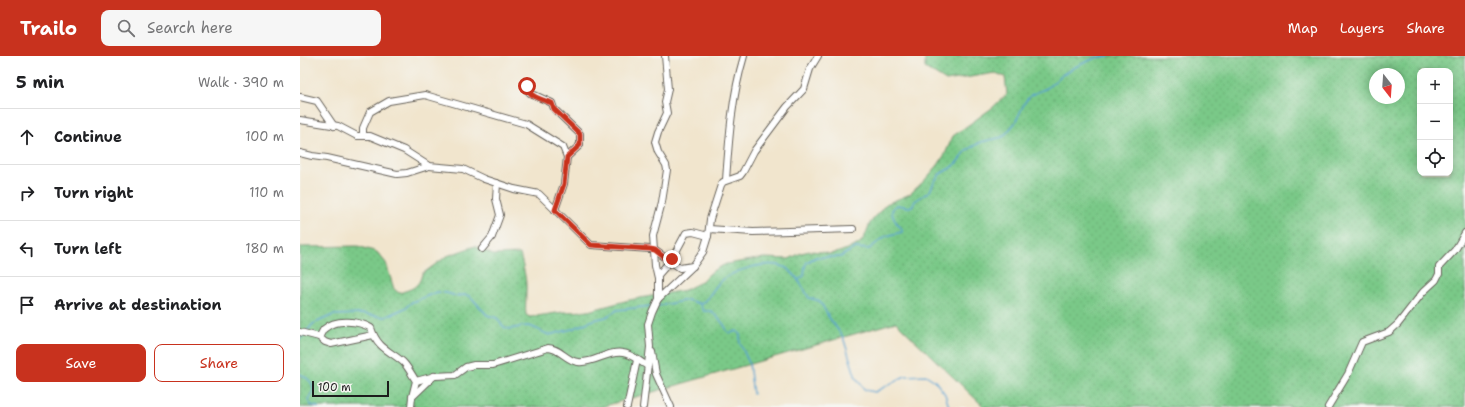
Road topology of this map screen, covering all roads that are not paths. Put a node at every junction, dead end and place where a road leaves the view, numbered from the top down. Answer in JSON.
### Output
{"nodes":[{"id":1,"x":665,"y":56,"type":"edge"},
{"id":2,"x":744,"y":56,"type":"edge"},
{"id":3,"x":818,"y":56,"type":"edge"},
{"id":4,"x":527,"y":81,"type":"dead end"},
{"id":5,"x":300,"y":97,"type":"edge"},
{"id":6,"x":300,"y":120,"type":"edge"},
{"id":7,"x":334,"y":126,"type":"junction"},
{"id":8,"x":363,"y":136,"type":"junction"},
{"id":9,"x":300,"y":153,"type":"edge"},
{"id":10,"x":567,"y":157,"type":"junction"},
{"id":11,"x":429,"y":166,"type":"junction"},
{"id":12,"x":726,"y":180,"type":"junction"},
{"id":13,"x":497,"y":183,"type":"junction"},
{"id":14,"x":555,"y":210,"type":"junction"},
{"id":15,"x":853,"y":229,"type":"dead end"},
{"id":16,"x":708,"y":233,"type":"junction"},
{"id":17,"x":1465,"y":233,"type":"edge"},
{"id":18,"x":482,"y":249,"type":"dead end"},
{"id":19,"x":653,"y":249,"type":"junction"},
{"id":20,"x":670,"y":262,"type":"junction"},
{"id":21,"x":693,"y":266,"type":"junction"},
{"id":22,"x":658,"y":275,"type":"junction"},
{"id":23,"x":658,"y":299,"type":"junction"},
{"id":24,"x":300,"y":332,"type":"edge"},
{"id":25,"x":373,"y":335,"type":"junction"},
{"id":26,"x":319,"y":337,"type":"junction"},
{"id":27,"x":650,"y":347,"type":"junction"},
{"id":28,"x":637,"y":360,"type":"junction"},
{"id":29,"x":648,"y":366,"type":"junction"},
{"id":30,"x":435,"y":376,"type":"junction"},
{"id":31,"x":416,"y":381,"type":"junction"},
{"id":32,"x":412,"y":397,"type":"junction"},
{"id":33,"x":412,"y":407,"type":"edge"},
{"id":34,"x":626,"y":407,"type":"edge"},
{"id":35,"x":643,"y":407,"type":"edge"},
{"id":36,"x":671,"y":407,"type":"edge"},
{"id":37,"x":1328,"y":407,"type":"edge"}],
"edges":[{"from":1,"to":19,"type":"street"},
{"from":2,"to":12,"type":"street"},
{"from":3,"to":12,"type":"street"},
{"from":4,"to":10,"type":"street"},
{"from":5,"to":7,"type":"street"},
{"from":6,"to":7,"type":"street"},
{"from":7,"to":8,"type":"street"},
{"from":8,"to":10,"type":"street"},
{"from":8,"to":11,"type":"street"},
{"from":9,"to":11,"type":"street"},
{"from":10,"to":14,"type":"street"},
{"from":11,"to":13,"type":"street"},
{"from":12,"to":16,"type":"street"},
{"from":13,"to":14,"type":"street"},
{"from":13,"to":18,"type":"street"},
{"from":14,"to":19,"type":"street"},
{"from":15,"to":16,"type":"street"},
{"from":16,"to":20,"type":"street"},
{"from":16,"to":21,"type":"street"},
{"from":17,"to":37,"type":"street"},
{"from":19,"to":20,"type":"street"},
{"from":19,"to":22,"type":"street"},
{"from":20,"to":21,"type":"street"},
{"from":20,"to":22,"type":"street"},
{"from":21,"to":23,"type":"street"},
{"from":22,"to":23,"type":"street"},
{"from":23,"to":27,"type":"street"},
{"from":24,"to":26,"type":"street"},
{"from":25,"to":26,"type":"street"},
{"from":25,"to":26,"type":"street"},
{"from":25,"to":31,"type":"street"},
{"from":27,"to":29,"type":"street"},
{"from":27,"to":36,"type":"street"},
{"from":28,"to":29,"type":"street"},
{"from":28,"to":30,"type":"street"},
{"from":28,"to":34,"type":"street"},
{"from":29,"to":35,"type":"street"},
{"from":30,"to":31,"type":"street"},
{"from":30,"to":32,"type":"street"},
{"from":31,"to":32,"type":"street"},
{"from":32,"to":33,"type":"street"}]}
